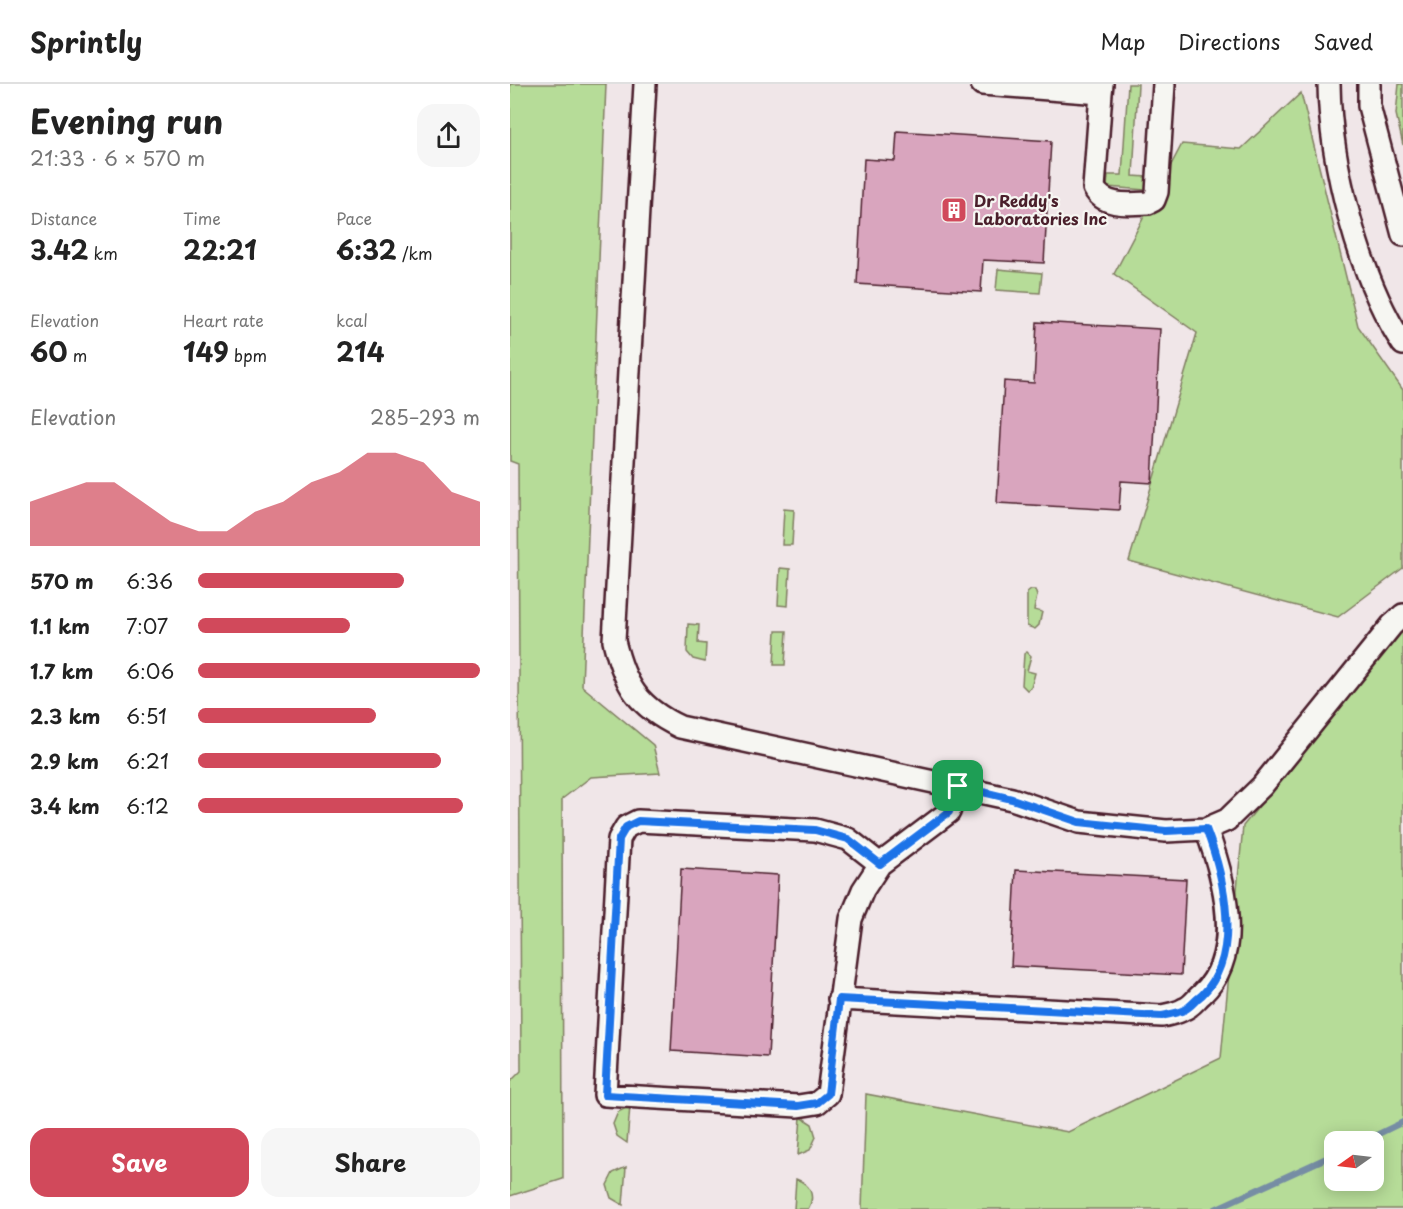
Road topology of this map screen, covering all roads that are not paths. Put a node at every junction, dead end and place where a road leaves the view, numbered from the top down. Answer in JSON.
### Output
{"nodes":[{"id":1,"x":645,"y":84,"type":"edge"},
{"id":2,"x":982,"y":84,"type":"edge"},
{"id":3,"x":1164,"y":84,"type":"edge"},
{"id":4,"x":1329,"y":84,"type":"edge"},
{"id":5,"x":1369,"y":84,"type":"edge"},
{"id":6,"x":1101,"y":88,"type":"edge"},
{"id":7,"x":1403,"y":235,"type":"edge"},
{"id":8,"x":1403,"y":344,"type":"edge"},
{"id":9,"x":1403,"y":615,"type":"edge"},
{"id":10,"x":958,"y":786,"type":"junction"},
{"id":11,"x":1206,"y":829,"type":"junction"},
{"id":12,"x":880,"y":864,"type":"junction"},
{"id":13,"x":839,"y":999,"type":"junction"}],
"edges":[{"from":1,"to":10,"type":"street"},
{"from":2,"to":6,"type":"street"},
{"from":3,"to":6,"type":"street"},
{"from":4,"to":8,"type":"street"},
{"from":5,"to":7,"type":"street"},
{"from":9,"to":11,"type":"street"},
{"from":10,"to":11,"type":"street"},
{"from":10,"to":12,"type":"street"},
{"from":11,"to":13,"type":"street"},
{"from":12,"to":13,"type":"street"},
{"from":12,"to":13,"type":"street"}]}
